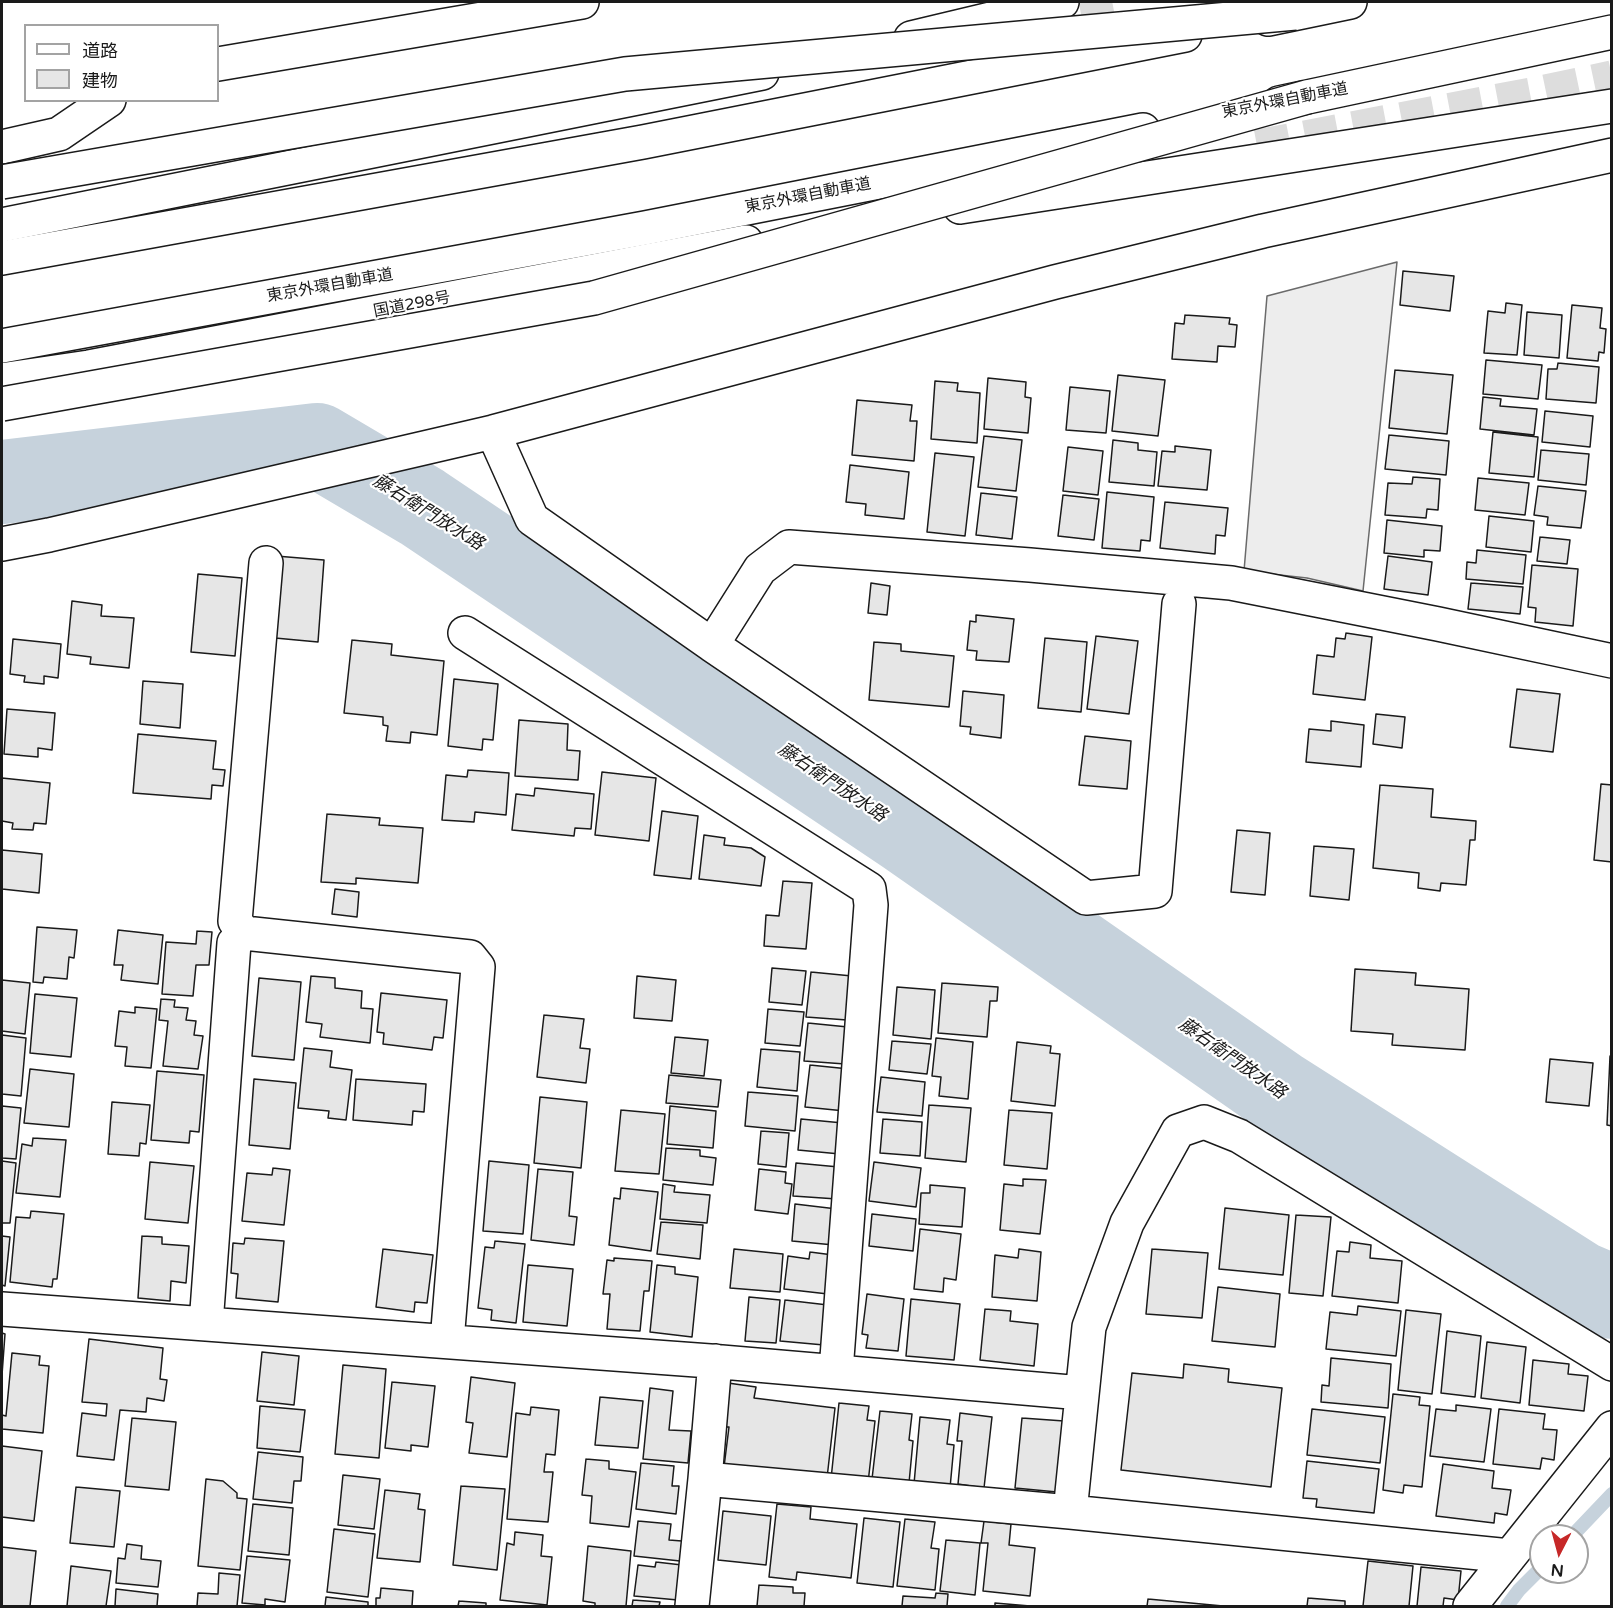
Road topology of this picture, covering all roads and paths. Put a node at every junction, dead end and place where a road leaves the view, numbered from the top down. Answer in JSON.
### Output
{"nodes":[{"id":1,"x":582,"y":2,"type":"edge"},
{"id":2,"x":1062,"y":2,"type":"tunnel mouth"},
{"id":3,"x":1350,"y":2,"type":"edge"},
{"id":4,"x":1295,"y":14,"type":"junction"},
{"id":5,"x":1611,"y":32,"type":"edge"},
{"id":6,"x":219,"y":64,"type":"edge"},
{"id":7,"x":1307,"y":97,"type":"junction"},
{"id":8,"x":106,"y":102,"type":"edge"},
{"id":9,"x":1611,"y":106,"type":"edge"},
{"id":10,"x":2,"y":147,"type":"edge"},
{"id":11,"x":1611,"y":155,"type":"edge"},
{"id":12,"x":2,"y":182,"type":"edge"},
{"id":13,"x":2,"y":225,"type":"edge"},
{"id":14,"x":2,"y":258,"type":"edge"},
{"id":15,"x":2,"y":346,"type":"edge"},
{"id":16,"x":2,"y":380,"type":"edge"},
{"id":17,"x":2,"y":404,"type":"edge"},
{"id":18,"x":493,"y":432,"type":"junction"},
{"id":19,"x":2,"y":544,"type":"edge"},
{"id":20,"x":266,"y":563,"type":"dead end"},
{"id":21,"x":1179,"y":604,"type":"dead end"},
{"id":22,"x":465,"y":633,"type":"dead end"},
{"id":23,"x":712,"y":645,"type":"junction"},
{"id":24,"x":1611,"y":661,"type":"edge"},
{"id":25,"x":244,"y":933,"type":"junction"},
{"id":26,"x":2,"y":1309,"type":"edge"},
{"id":27,"x":206,"y":1324,"type":"junction"},
{"id":28,"x":447,"y":1341,"type":"junction"},
{"id":29,"x":715,"y":1361,"type":"junction"},
{"id":30,"x":1611,"y":1364,"type":"edge"},
{"id":31,"x":836,"y":1371,"type":"junction"},
{"id":32,"x":1082,"y":1393,"type":"junction"},
{"id":33,"x":1611,"y":1428,"type":"edge"},
{"id":34,"x":705,"y":1479,"type":"junction"},
{"id":35,"x":1070,"y":1512,"type":"junction"},
{"id":36,"x":1510,"y":1556,"type":"junction"},
{"id":37,"x":692,"y":1606,"type":"edge"},
{"id":38,"x":1470,"y":1606,"type":"edge"}],
"edges":[{"from":1,"to":6,"type":"main road"},
{"from":2,"to":13,"type":"main road"},
{"from":3,"to":4,"type":"main road"},
{"from":4,"to":12,"type":"main road","bridge":true},
{"from":4,"to":14,"type":"main road","bridge":true},
{"from":5,"to":7,"type":"main road","name":"東京外環自動車道"},
{"from":7,"to":15,"type":"main road","name":"東京外環自動車道","bridge":true},
{"from":7,"to":17,"type":"main road","bridge":true},
{"from":8,"to":10,"type":"main road"},
{"from":9,"to":16,"type":"main road","name":"国道298号"},
{"from":11,"to":18,"type":"main road"},
{"from":18,"to":19,"type":"main road"},
{"from":18,"to":23,"type":"main road"},
{"from":20,"to":25,"type":"main road"},
{"from":21,"to":23,"type":"main road"},
{"from":22,"to":31,"type":"main road"},
{"from":23,"to":24,"type":"main road"},
{"from":25,"to":27,"type":"main road"},
{"from":25,"to":28,"type":"main road"},
{"from":26,"to":27,"type":"main road"},
{"from":27,"to":28,"type":"main road"},
{"from":28,"to":29,"type":"main road"},
{"from":29,"to":31,"type":"main road"},
{"from":29,"to":34,"type":"main road"},
{"from":30,"to":32,"type":"main road"},
{"from":31,"to":32,"type":"main road"},
{"from":32,"to":35,"type":"main road"},
{"from":33,"to":36,"type":"main road"},
{"from":34,"to":35,"type":"main road"},
{"from":34,"to":37,"type":"main road"},
{"from":35,"to":36,"type":"main road"},
{"from":36,"to":38,"type":"main road"}]}
